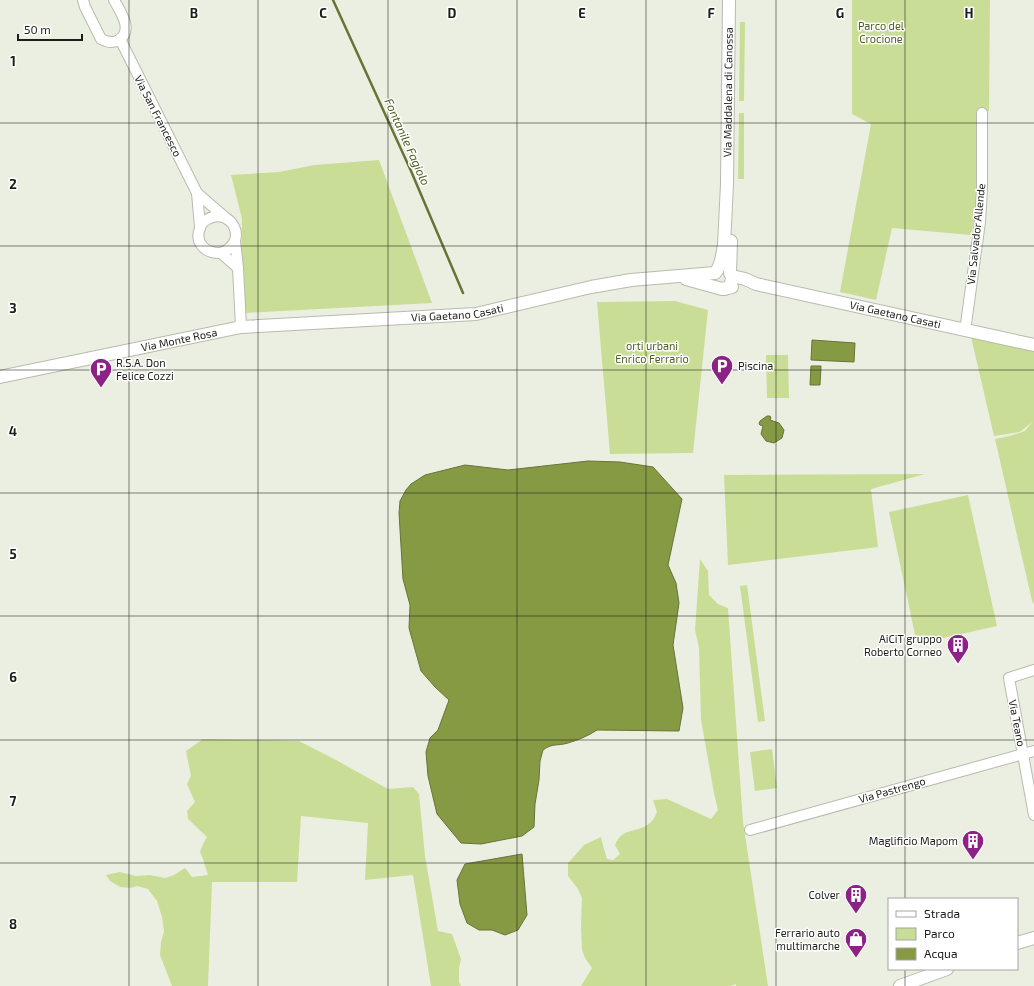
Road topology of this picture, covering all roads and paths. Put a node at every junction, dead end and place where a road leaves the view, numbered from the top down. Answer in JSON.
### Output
{"nodes":[{"id":1,"x":83,"y":0,"type":"edge"},
{"id":2,"x":114,"y":0,"type":"edge"},
{"id":3,"x":729,"y":0,"type":"edge"},
{"id":4,"x":120,"y":40,"type":"junction"},
{"id":5,"x":982,"y":113,"type":"dead end"},
{"id":6,"x":727,"y":184,"type":"junction"},
{"id":7,"x":197,"y":193,"type":"junction"},
{"id":8,"x":227,"y":219,"type":"junction"},
{"id":9,"x":200,"y":227,"type":"junction"},
{"id":10,"x":235,"y":241,"type":"junction"},
{"id":11,"x":221,"y":253,"type":"junction"},
{"id":12,"x":238,"y":268,"type":"junction"},
{"id":13,"x":716,"y":272,"type":"junction"},
{"id":14,"x":731,"y":275,"type":"junction"},
{"id":15,"x":671,"y":276,"type":"junction"},
{"id":16,"x":756,"y":284,"type":"junction"},
{"id":17,"x":721,"y":288,"type":"junction"},
{"id":18,"x":241,"y":327,"type":"junction"},
{"id":19,"x":965,"y":331,"type":"junction"},
{"id":20,"x":1034,"y":345,"type":"edge"},
{"id":21,"x":0,"y":377,"type":"edge"},
{"id":22,"x":1034,"y":670,"type":"edge"},
{"id":23,"x":1034,"y":751,"type":"edge"},
{"id":24,"x":1023,"y":754,"type":"junction"},
{"id":25,"x":1034,"y":815,"type":"edge"},
{"id":26,"x":750,"y":830,"type":"dead end"},
{"id":27,"x":1034,"y":937,"type":"edge"},
{"id":28,"x":1019,"y":943,"type":"edge"},
{"id":29,"x":944,"y":970,"type":"edge"},
{"id":30,"x":900,"y":986,"type":"edge"}],
"edges":[{"from":1,"to":4,"type":"street"},
{"from":2,"to":4,"type":"street"},
{"from":3,"to":6,"type":"street","name":"Via Maddalena di Canossa"},
{"from":4,"to":7,"type":"street","name":"Via San Francesco"},
{"from":5,"to":19,"type":"street","name":"Via Salvador Allende"},
{"from":6,"to":13,"type":"street","name":"Via Maddalena di Canossa"},
{"from":6,"to":14,"type":"street","name":"Via Maddalena di Canossa"},
{"from":7,"to":8,"type":"street","name":"Via San Francesco"},
{"from":7,"to":9,"type":"street","name":"Via San Francesco"},
{"from":8,"to":9,"type":"street"},
{"from":8,"to":10,"type":"street","name":"Via San Francesco"},
{"from":9,"to":11,"type":"street","name":"Via San Francesco"},
{"from":10,"to":11,"type":"street"},
{"from":10,"to":12,"type":"street","name":"Via San Francesco"},
{"from":11,"to":12,"type":"street","name":"Via San Francesco"},
{"from":12,"to":18,"type":"street","name":"Via San Francesco"},
{"from":13,"to":14,"type":"street","name":"Via Gaetano Casati"},
{"from":13,"to":15,"type":"street","name":"Via Gaetano Casati"},
{"from":13,"to":17,"type":"street"},
{"from":14,"to":16,"type":"street","name":"Via Gaetano Casati"},
{"from":14,"to":17,"type":"street"},
{"from":15,"to":17,"type":"street","name":"Via Gaetano Casati"},
{"from":15,"to":18,"type":"street","name":"Via Gaetano Casati"},
{"from":16,"to":17,"type":"street","name":"Via Gaetano Casati"},
{"from":16,"to":19,"type":"street","name":"Via Gaetano Casati"},
{"from":18,"to":21,"type":"street","name":"Via Monte Rosa"},
{"from":19,"to":20,"type":"street","name":"Via Gaetano Casati"},
{"from":22,"to":24,"type":"street","name":"Via Teano"},
{"from":23,"to":24,"type":"street","name":"Via Pastrengo"},
{"from":24,"to":25,"type":"street","name":"Via Teano"},
{"from":24,"to":26,"type":"street","name":"Via Pastrengo"},
{"from":27,"to":28,"type":"street"},
{"from":29,"to":30,"type":"street"}]}
